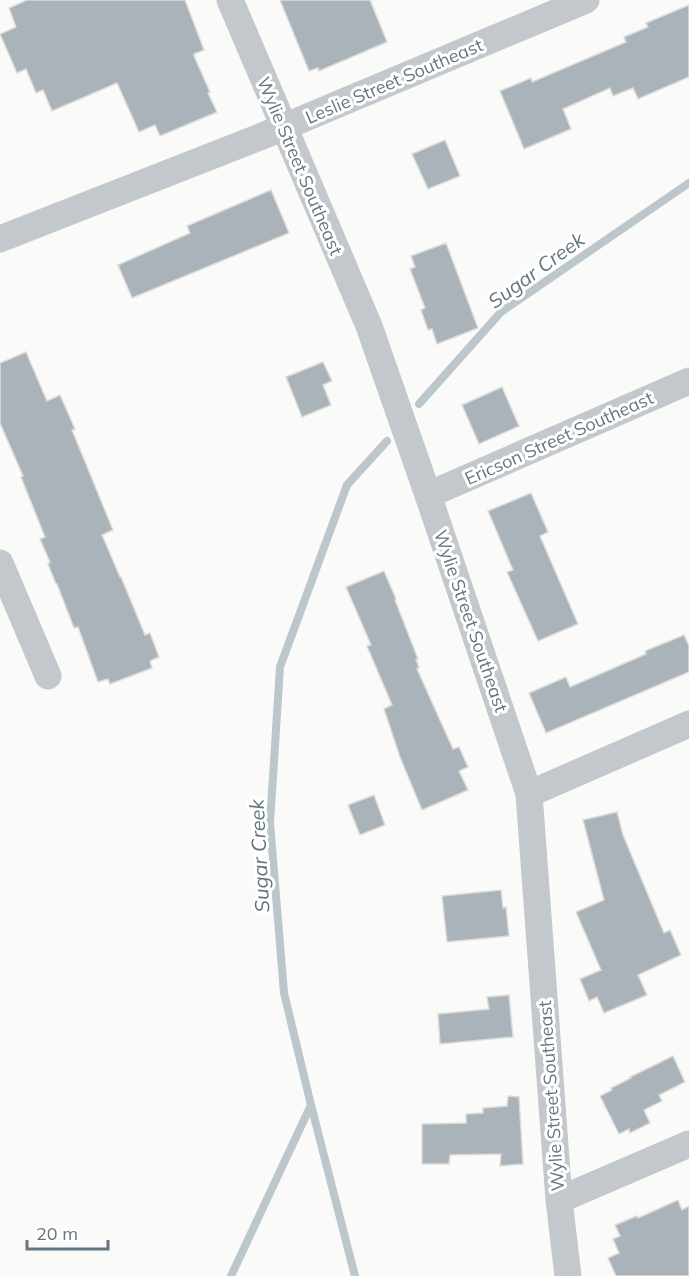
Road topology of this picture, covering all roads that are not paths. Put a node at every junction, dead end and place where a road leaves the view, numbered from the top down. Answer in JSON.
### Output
{"nodes":[{"id":1,"x":230,"y":0,"type":"edge"},
{"id":2,"x":586,"y":0,"type":"edge"},
{"id":3,"x":283,"y":127,"type":"junction"},
{"id":4,"x":0,"y":239,"type":"edge"},
{"id":5,"x":689,"y":381,"type":"edge"},
{"id":6,"x":428,"y":495,"type":"junction"},
{"id":7,"x":0,"y":562,"type":"edge"},
{"id":8,"x":48,"y":676,"type":"dead end"},
{"id":9,"x":689,"y":724,"type":"edge"},
{"id":10,"x":529,"y":794,"type":"junction"},
{"id":11,"x":689,"y":1144,"type":"edge"},
{"id":12,"x":559,"y":1200,"type":"junction"},
{"id":13,"x":568,"y":1276,"type":"edge"}],
"edges":[{"from":1,"to":3,"type":"street","name":"Wylie Street Southeast"},
{"from":2,"to":3,"type":"street","name":"Leslie Street Southeast"},
{"from":3,"to":4,"type":"street","name":"Leslie Street Southeast"},
{"from":3,"to":6,"type":"street","name":"Wylie Street Southeast"},
{"from":5,"to":6,"type":"street","name":"Ericson Street Southeast"},
{"from":6,"to":10,"type":"street","name":"Wylie Street Southeast"},
{"from":7,"to":8,"type":"street"},
{"from":9,"to":10,"type":"street"},
{"from":10,"to":12,"type":"street","name":"Wylie Street Southeast"},
{"from":11,"to":12,"type":"street"},
{"from":12,"to":13,"type":"street","name":"Wylie Street Southeast"}]}
